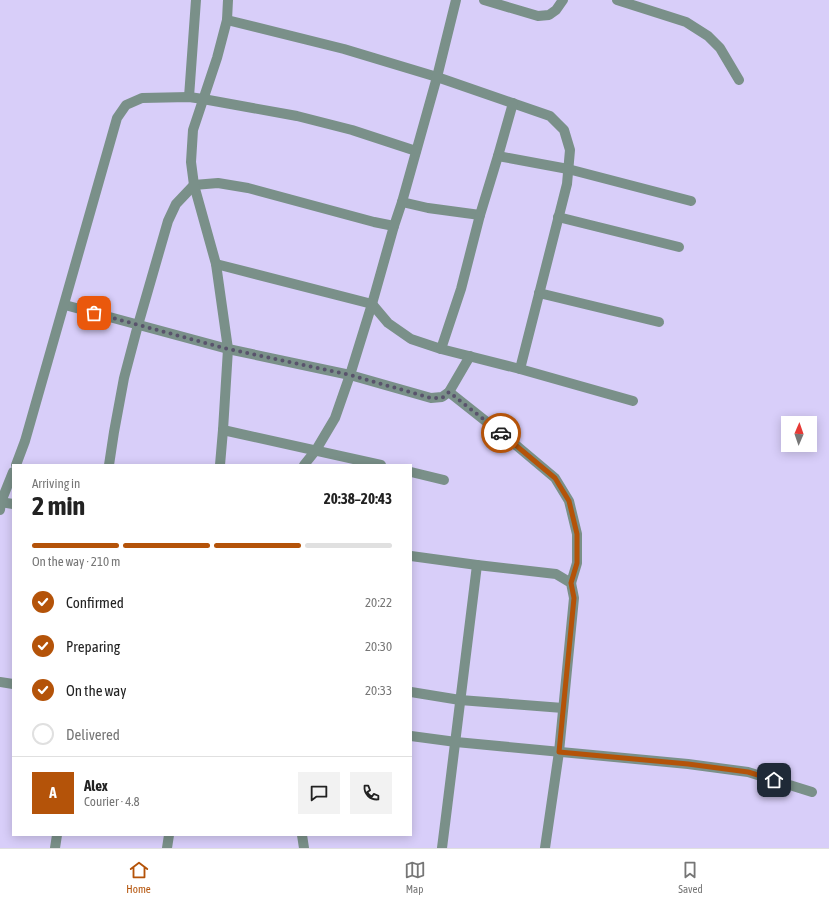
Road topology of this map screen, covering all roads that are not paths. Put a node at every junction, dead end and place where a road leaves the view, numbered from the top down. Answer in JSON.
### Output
{"nodes":[{"id":1,"x":196,"y":0,"type":"edge"},
{"id":2,"x":228,"y":0,"type":"edge"},
{"id":3,"x":456,"y":0,"type":"edge"},
{"id":4,"x":484,"y":0,"type":"edge"},
{"id":5,"x":563,"y":0,"type":"edge"},
{"id":6,"x":617,"y":0,"type":"edge"},
{"id":7,"x":227,"y":20,"type":"junction"},
{"id":8,"x":437,"y":77,"type":"junction"},
{"id":9,"x":739,"y":80,"type":"dead end"},
{"id":10,"x":189,"y":97,"type":"junction"},
{"id":11,"x":203,"y":99,"type":"junction"},
{"id":12,"x":513,"y":103,"type":"junction"},
{"id":13,"x":416,"y":151,"type":"junction"},
{"id":14,"x":498,"y":156,"type":"junction"},
{"id":15,"x":568,"y":169,"type":"junction"},
{"id":16,"x":194,"y":185,"type":"junction"},
{"id":17,"x":691,"y":201,"type":"dead end"},
{"id":18,"x":402,"y":202,"type":"junction"},
{"id":19,"x":480,"y":215,"type":"junction"},
{"id":20,"x":558,"y":216,"type":"junction"},
{"id":21,"x":394,"y":226,"type":"junction"},
{"id":22,"x":679,"y":247,"type":"dead end"},
{"id":23,"x":216,"y":264,"type":"junction"},
{"id":24,"x":540,"y":293,"type":"junction"},
{"id":25,"x":372,"y":304,"type":"junction"},
{"id":26,"x":65,"y":305,"type":"junction"},
{"id":27,"x":659,"y":322,"type":"dead end"},
{"id":28,"x":138,"y":324,"type":"junction"},
{"id":29,"x":228,"y":349,"type":"junction"},
{"id":30,"x":441,"y":349,"type":"junction"},
{"id":31,"x":470,"y":356,"type":"junction"},
{"id":32,"x":520,"y":369,"type":"junction"},
{"id":33,"x":350,"y":375,"type":"junction"},
{"id":34,"x":449,"y":392,"type":"junction"},
{"id":35,"x":633,"y":401,"type":"dead end"},
{"id":36,"x":223,"y":430,"type":"junction"},
{"id":37,"x":316,"y":450,"type":"junction"},
{"id":38,"x":16,"y":464,"type":"edge"},
{"id":39,"x":109,"y":464,"type":"edge"},
{"id":40,"x":220,"y":464,"type":"edge"},
{"id":41,"x":305,"y":464,"type":"edge"},
{"id":42,"x":376,"y":464,"type":"edge"},
{"id":43,"x":412,"y":472,"type":"edge"},
{"id":44,"x":12,"y":475,"type":"edge"},
{"id":45,"x":444,"y":480,"type":"dead end"},
{"id":46,"x":12,"y":504,"type":"edge"},
{"id":47,"x":0,"y":505,"type":"edge"},
{"id":48,"x":412,"y":556,"type":"edge"},
{"id":49,"x":477,"y":565,"type":"junction"},
{"id":50,"x":571,"y":583,"type":"junction"},
{"id":51,"x":0,"y":682,"type":"edge"},
{"id":52,"x":12,"y":684,"type":"edge"},
{"id":53,"x":412,"y":692,"type":"edge"},
{"id":54,"x":460,"y":700,"type":"junction"},
{"id":55,"x":564,"y":708,"type":"junction"},
{"id":56,"x":412,"y":736,"type":"edge"},
{"id":57,"x":456,"y":742,"type":"junction"},
{"id":58,"x":559,"y":752,"type":"junction"},
{"id":59,"x":812,"y":792,"type":"dead end"},
{"id":60,"x":57,"y":836,"type":"edge"},
{"id":61,"x":169,"y":836,"type":"edge"},
{"id":62,"x":302,"y":836,"type":"edge"},
{"id":63,"x":55,"y":848,"type":"edge"},
{"id":64,"x":167,"y":848,"type":"edge"},
{"id":65,"x":304,"y":848,"type":"edge"},
{"id":66,"x":442,"y":848,"type":"edge"},
{"id":67,"x":545,"y":848,"type":"edge"}],
"edges":[{"from":1,"to":10,"type":"street"},
{"from":2,"to":7,"type":"street"},
{"from":3,"to":8,"type":"street"},
{"from":4,"to":5,"type":"street"},
{"from":6,"to":9,"type":"street"},
{"from":7,"to":8,"type":"street"},
{"from":7,"to":11,"type":"street"},
{"from":8,"to":12,"type":"street"},
{"from":8,"to":13,"type":"street"},
{"from":10,"to":11,"type":"street"},
{"from":10,"to":26,"type":"street"},
{"from":11,"to":13,"type":"street"},
{"from":11,"to":16,"type":"street"},
{"from":12,"to":14,"type":"street"},
{"from":12,"to":15,"type":"street"},
{"from":13,"to":18,"type":"street"},
{"from":14,"to":15,"type":"street"},
{"from":14,"to":19,"type":"street"},
{"from":15,"to":17,"type":"street"},
{"from":15,"to":20,"type":"street"},
{"from":16,"to":21,"type":"street"},
{"from":16,"to":23,"type":"street"},
{"from":16,"to":28,"type":"street"},
{"from":18,"to":19,"type":"street"},
{"from":18,"to":21,"type":"street"},
{"from":19,"to":30,"type":"street"},
{"from":20,"to":22,"type":"street"},
{"from":20,"to":24,"type":"street"},
{"from":21,"to":25,"type":"street"},
{"from":23,"to":25,"type":"street"},
{"from":23,"to":29,"type":"street"},
{"from":24,"to":27,"type":"street"},
{"from":24,"to":32,"type":"street"},
{"from":25,"to":30,"type":"street"},
{"from":25,"to":33,"type":"street"},
{"from":26,"to":28,"type":"street"},
{"from":26,"to":38,"type":"street"},
{"from":28,"to":29,"type":"street"},
{"from":28,"to":39,"type":"street"},
{"from":29,"to":33,"type":"street"},
{"from":29,"to":36,"type":"street"},
{"from":30,"to":31,"type":"street"},
{"from":31,"to":32,"type":"street"},
{"from":31,"to":34,"type":"street"},
{"from":32,"to":35,"type":"street"},
{"from":33,"to":34,"type":"street"},
{"from":33,"to":37,"type":"street"},
{"from":34,"to":50,"type":"street"},
{"from":36,"to":37,"type":"street"},
{"from":36,"to":40,"type":"street"},
{"from":37,"to":41,"type":"street"},
{"from":37,"to":42,"type":"street"},
{"from":43,"to":45,"type":"street"},
{"from":44,"to":47,"type":"street"},
{"from":46,"to":47,"type":"street"},
{"from":48,"to":49,"type":"street"},
{"from":49,"to":50,"type":"street"},
{"from":49,"to":54,"type":"street"},
{"from":50,"to":55,"type":"street"},
{"from":51,"to":52,"type":"street"},
{"from":53,"to":54,"type":"street"},
{"from":54,"to":55,"type":"street"},
{"from":54,"to":57,"type":"street"},
{"from":55,"to":58,"type":"street"},
{"from":56,"to":57,"type":"street"},
{"from":57,"to":58,"type":"street"},
{"from":57,"to":66,"type":"street"},
{"from":58,"to":59,"type":"street"},
{"from":58,"to":67,"type":"street"},
{"from":60,"to":63,"type":"street"},
{"from":61,"to":64,"type":"street"},
{"from":62,"to":65,"type":"street"}]}
